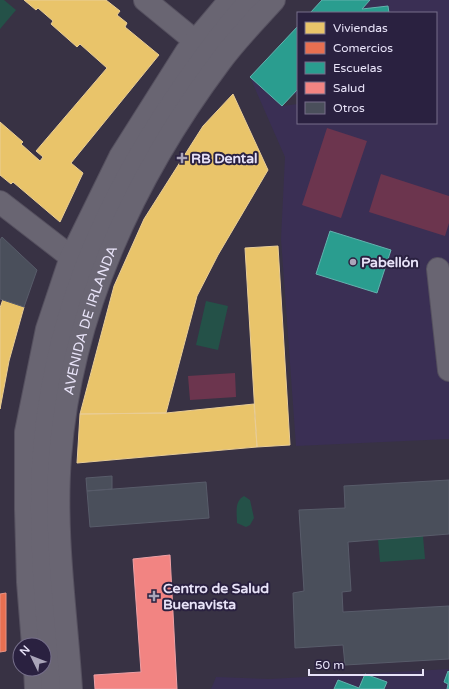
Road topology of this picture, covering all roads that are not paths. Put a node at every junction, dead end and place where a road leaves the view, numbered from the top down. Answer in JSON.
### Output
{"nodes":[{"id":1,"x":145,"y":0,"type":"edge"},
{"id":2,"x":230,"y":0,"type":"edge"},
{"id":3,"x":251,"y":0,"type":"edge"},
{"id":4,"x":274,"y":0,"type":"edge"},
{"id":5,"x":195,"y":41,"type":"junction"},
{"id":6,"x":0,"y":202,"type":"edge"},
{"id":7,"x":71,"y":258,"type":"junction"},
{"id":8,"x":438,"y":269,"type":"dead end"},
{"id":9,"x":449,"y":370,"type":"edge"},
{"id":10,"x":37,"y":582,"type":"junction"},
{"id":11,"x":34,"y":637,"type":"edge"},
{"id":12,"x":35,"y":677,"type":"edge"},
{"id":13,"x":36,"y":689,"type":"edge"},
{"id":14,"x":53,"y":689,"type":"edge"},
{"id":15,"x":71,"y":689,"type":"edge"}],
"edges":[{"from":1,"to":5,"type":"street"},
{"from":2,"to":5,"type":"street","name":"AVENIDA DE IRLANDA"},
{"from":3,"to":10,"type":"street","name":"AVENIDA DE IRLANDA"},
{"from":4,"to":15,"type":"street","name":"AVENIDA DE IRLANDA"},
{"from":5,"to":7,"type":"street","name":"AVENIDA DE IRLANDA"},
{"from":6,"to":7,"type":"street"},
{"from":7,"to":10,"type":"street","name":"AVENIDA DE IRLANDA"},
{"from":8,"to":9,"type":"street"},
{"from":10,"to":11,"type":"street","name":"AVENIDA DE IRLANDA"},
{"from":10,"to":14,"type":"street","name":"AVENIDA DE IRLANDA"},
{"from":12,"to":13,"type":"street"}]}
